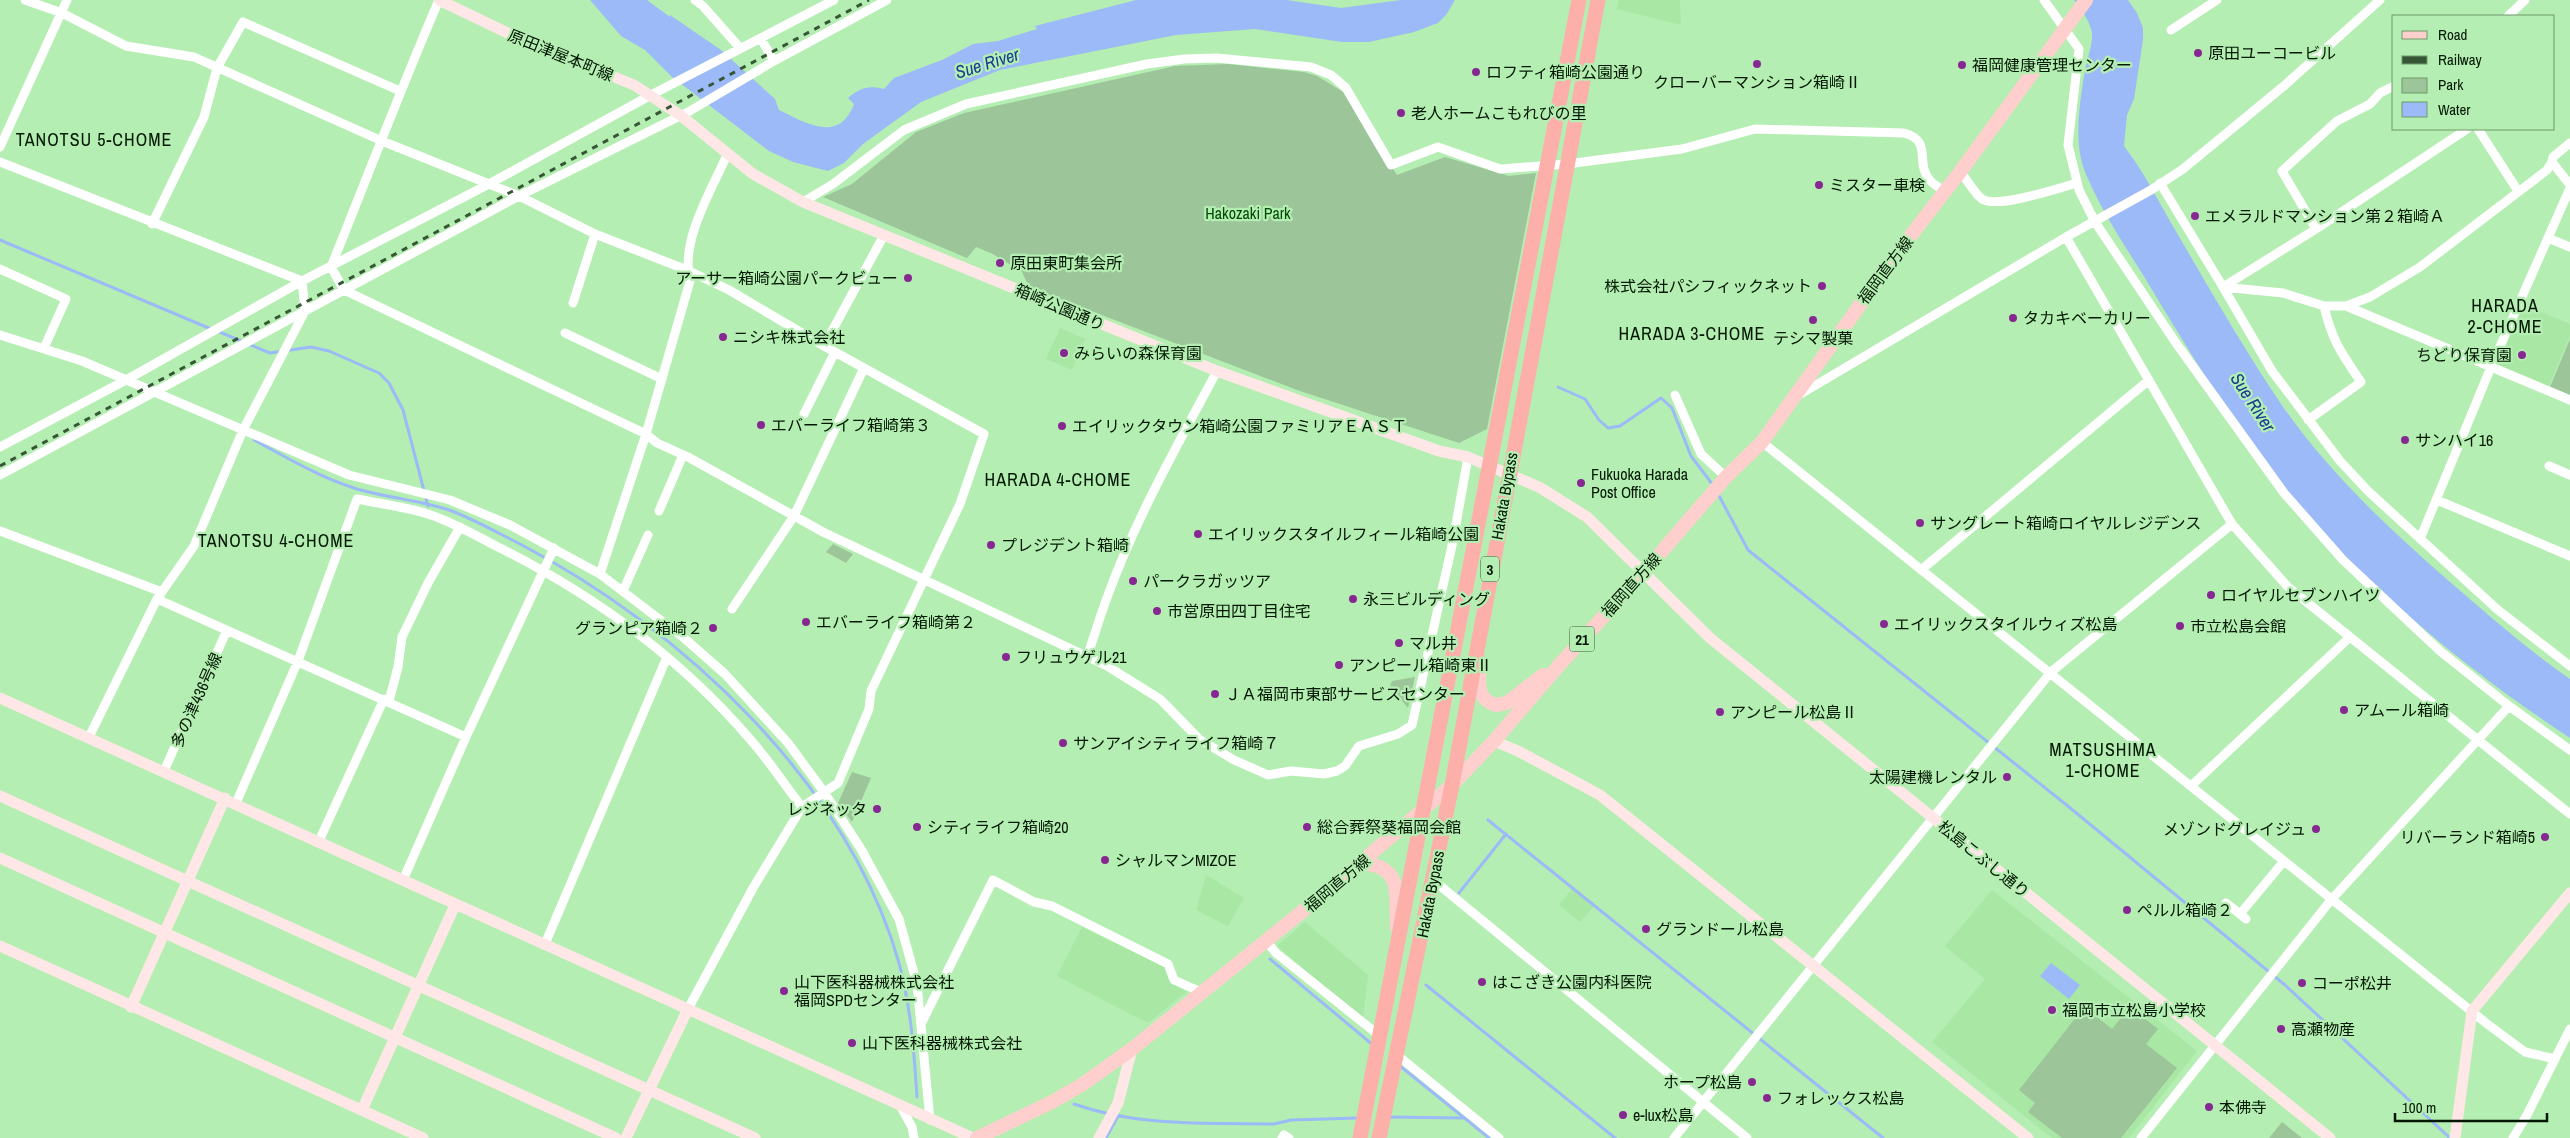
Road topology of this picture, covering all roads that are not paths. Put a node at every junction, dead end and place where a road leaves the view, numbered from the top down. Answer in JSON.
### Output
{"nodes":[{"id":1,"x":25,"y":0,"type":"edge"},
{"id":2,"x":68,"y":0,"type":"edge"},
{"id":3,"x":439,"y":0,"type":"edge"},
{"id":4,"x":694,"y":0,"type":"edge"},
{"id":5,"x":834,"y":0,"type":"edge"},
{"id":6,"x":887,"y":0,"type":"edge"},
{"id":7,"x":1579,"y":0,"type":"edge"},
{"id":8,"x":1598,"y":0,"type":"edge"},
{"id":9,"x":2044,"y":0,"type":"edge"},
{"id":10,"x":2086,"y":0,"type":"edge"},
{"id":11,"x":2217,"y":0,"type":"edge"},
{"id":12,"x":2379,"y":0,"type":"edge"},
{"id":13,"x":2525,"y":0,"type":"edge"},
{"id":14,"x":62,"y":13,"type":"junction"},
{"id":15,"x":2509,"y":15,"type":"edge"},
{"id":16,"x":2068,"y":24,"type":"junction"},
{"id":17,"x":2171,"y":30,"type":"dead end"},
{"id":18,"x":761,"y":39,"type":"junction"},
{"id":19,"x":740,"y":48,"type":"junction"},
{"id":20,"x":774,"y":61,"type":"junction"},
{"id":21,"x":217,"y":68,"type":"junction"},
{"id":22,"x":2392,"y":87,"type":"edge"},
{"id":23,"x":400,"y":91,"type":"junction"},
{"id":24,"x":656,"y":92,"type":"junction"},
{"id":25,"x":684,"y":113,"type":"junction"},
{"id":26,"x":2465,"y":130,"type":"edge"},
{"id":27,"x":2479,"y":130,"type":"edge"},
{"id":28,"x":382,"y":141,"type":"junction"},
{"id":29,"x":2570,"y":143,"type":"edge"},
{"id":30,"x":0,"y":146,"type":"edge"},
{"id":31,"x":727,"y":155,"type":"junction"},
{"id":32,"x":0,"y":162,"type":"edge"},
{"id":33,"x":2552,"y":162,"type":"junction"},
{"id":34,"x":1567,"y":164,"type":"junction"},
{"id":35,"x":1547,"y":166,"type":"junction"},
{"id":36,"x":1960,"y":172,"type":"junction"},
{"id":37,"x":2077,"y":183,"type":"junction"},
{"id":38,"x":2160,"y":183,"type":"junction"},
{"id":39,"x":489,"y":184,"type":"junction"},
{"id":40,"x":2570,"y":185,"type":"edge"},
{"id":41,"x":2570,"y":188,"type":"edge"},
{"id":42,"x":1945,"y":191,"type":"junction"},
{"id":43,"x":2518,"y":191,"type":"junction"},
{"id":44,"x":520,"y":196,"type":"junction"},
{"id":45,"x":803,"y":202,"type":"junction"},
{"id":46,"x":2095,"y":222,"type":"junction"},
{"id":47,"x":152,"y":224,"type":"junction"},
{"id":48,"x":2316,"y":229,"type":"junction"},
{"id":49,"x":595,"y":234,"type":"junction"},
{"id":50,"x":884,"y":235,"type":"junction"},
{"id":51,"x":2066,"y":237,"type":"junction"},
{"id":52,"x":2548,"y":238,"type":"junction"},
{"id":53,"x":2570,"y":247,"type":"edge"},
{"id":54,"x":331,"y":267,"type":"junction"},
{"id":55,"x":0,"y":270,"type":"edge"},
{"id":56,"x":687,"y":270,"type":"junction"},
{"id":57,"x":302,"y":281,"type":"junction"},
{"id":58,"x":2223,"y":287,"type":"junction"},
{"id":59,"x":344,"y":290,"type":"junction"},
{"id":60,"x":573,"y":303,"type":"dead end"},
{"id":61,"x":2324,"y":306,"type":"junction"},
{"id":62,"x":2346,"y":306,"type":"junction"},
{"id":63,"x":306,"y":310,"type":"junction"},
{"id":64,"x":565,"y":333,"type":"dead end"},
{"id":65,"x":0,"y":335,"type":"edge"},
{"id":66,"x":824,"y":346,"type":"junction"},
{"id":67,"x":44,"y":348,"type":"junction"},
{"id":68,"x":835,"y":352,"type":"junction"},
{"id":69,"x":2491,"y":367,"type":"junction"},
{"id":70,"x":864,"y":368,"type":"junction"},
{"id":71,"x":1217,"y":371,"type":"junction"},
{"id":72,"x":662,"y":379,"type":"junction"},
{"id":73,"x":126,"y":380,"type":"junction"},
{"id":74,"x":2148,"y":380,"type":"junction"},
{"id":75,"x":155,"y":392,"type":"junction"},
{"id":76,"x":1675,"y":396,"type":"dead end"},
{"id":77,"x":1792,"y":399,"type":"junction"},
{"id":78,"x":2570,"y":400,"type":"edge"},
{"id":79,"x":804,"y":414,"type":"dead end"},
{"id":80,"x":2308,"y":420,"type":"junction"},
{"id":81,"x":243,"y":430,"type":"junction"},
{"id":82,"x":646,"y":434,"type":"junction"},
{"id":83,"x":1762,"y":442,"type":"junction"},
{"id":84,"x":0,"y":447,"type":"edge"},
{"id":85,"x":683,"y":455,"type":"junction"},
{"id":86,"x":1468,"y":457,"type":"junction"},
{"id":87,"x":2549,"y":466,"type":"dead end"},
{"id":88,"x":1490,"y":467,"type":"junction"},
{"id":89,"x":0,"y":475,"type":"edge"},
{"id":90,"x":1508,"y":475,"type":"junction"},
{"id":91,"x":2570,"y":475,"type":"edge"},
{"id":92,"x":1726,"y":477,"type":"junction"},
{"id":93,"x":2437,"y":500,"type":"junction"},
{"id":94,"x":659,"y":511,"type":"dead end"},
{"id":95,"x":794,"y":516,"type":"junction"},
{"id":96,"x":2232,"y":524,"type":"junction"},
{"id":97,"x":460,"y":528,"type":"junction"},
{"id":98,"x":0,"y":531,"type":"edge"},
{"id":99,"x":648,"y":535,"type":"dead end"},
{"id":100,"x":2420,"y":539,"type":"junction"},
{"id":101,"x":1494,"y":550,"type":"junction"},
{"id":102,"x":552,"y":551,"type":"junction"},
{"id":103,"x":2570,"y":556,"type":"edge"},
{"id":104,"x":545,"y":568,"type":"junction"},
{"id":105,"x":1921,"y":570,"type":"junction"},
{"id":106,"x":1644,"y":572,"type":"junction"},
{"id":107,"x":600,"y":574,"type":"junction"},
{"id":108,"x":924,"y":581,"type":"junction"},
{"id":109,"x":624,"y":592,"type":"junction"},
{"id":110,"x":160,"y":595,"type":"junction"},
{"id":111,"x":732,"y":609,"type":"dead end"},
{"id":112,"x":227,"y":630,"type":"junction"},
{"id":113,"x":2350,"y":637,"type":"junction"},
{"id":114,"x":2570,"y":655,"type":"edge"},
{"id":115,"x":667,"y":657,"type":"junction"},
{"id":116,"x":1087,"y":657,"type":"junction"},
{"id":117,"x":298,"y":660,"type":"junction"},
{"id":118,"x":1561,"y":662,"type":"junction"},
{"id":119,"x":2568,"y":665,"type":"edge"},
{"id":120,"x":2051,"y":672,"type":"junction"},
{"id":121,"x":0,"y":698,"type":"edge"},
{"id":122,"x":386,"y":700,"type":"junction"},
{"id":123,"x":2509,"y":706,"type":"junction"},
{"id":124,"x":89,"y":737,"type":"junction"},
{"id":125,"x":466,"y":737,"type":"junction"},
{"id":126,"x":1494,"y":741,"type":"junction"},
{"id":127,"x":2479,"y":741,"type":"junction"},
{"id":128,"x":2570,"y":750,"type":"edge"},
{"id":129,"x":164,"y":771,"type":"junction"},
{"id":130,"x":1452,"y":785,"type":"junction"},
{"id":131,"x":2191,"y":786,"type":"junction"},
{"id":132,"x":822,"y":793,"type":"junction"},
{"id":133,"x":0,"y":796,"type":"edge"},
{"id":134,"x":225,"y":798,"type":"junction"},
{"id":135,"x":236,"y":803,"type":"junction"},
{"id":136,"x":804,"y":806,"type":"junction"},
{"id":137,"x":1425,"y":806,"type":"junction"},
{"id":138,"x":2570,"y":814,"type":"edge"},
{"id":139,"x":1933,"y":818,"type":"junction"},
{"id":140,"x":319,"y":841,"type":"junction"},
{"id":141,"x":0,"y":858,"type":"edge"},
{"id":142,"x":2284,"y":862,"type":"junction"},
{"id":143,"x":1361,"y":863,"type":"junction"},
{"id":144,"x":188,"y":880,"type":"junction"},
{"id":145,"x":402,"y":880,"type":"junction"},
{"id":146,"x":1433,"y":880,"type":"junction"},
{"id":147,"x":2570,"y":894,"type":"edge"},
{"id":148,"x":2331,"y":900,"type":"junction"},
{"id":149,"x":2226,"y":903,"type":"dead end"},
{"id":150,"x":456,"y":905,"type":"junction"},
{"id":151,"x":165,"y":933,"type":"junction"},
{"id":152,"x":1266,"y":941,"type":"junction"},
{"id":153,"x":545,"y":944,"type":"junction"},
{"id":154,"x":0,"y":946,"type":"edge"},
{"id":155,"x":1398,"y":946,"type":"junction"},
{"id":156,"x":1813,"y":966,"type":"junction"},
{"id":157,"x":419,"y":985,"type":"junction"},
{"id":158,"x":1201,"y":992,"type":"junction"},
{"id":159,"x":131,"y":1007,"type":"junction"},
{"id":160,"x":688,"y":1009,"type":"junction"},
{"id":161,"x":2472,"y":1011,"type":"junction"},
{"id":162,"x":921,"y":1024,"type":"junction"},
{"id":163,"x":2570,"y":1029,"type":"edge"},
{"id":164,"x":395,"y":1037,"type":"junction"},
{"id":165,"x":1381,"y":1037,"type":"junction"},
{"id":166,"x":2215,"y":1045,"type":"junction"},
{"id":167,"x":1132,"y":1048,"type":"junction"},
{"id":168,"x":1397,"y":1055,"type":"junction"},
{"id":169,"x":2555,"y":1060,"type":"junction"},
{"id":170,"x":648,"y":1090,"type":"junction"},
{"id":171,"x":1704,"y":1101,"type":"junction"},
{"id":172,"x":901,"y":1106,"type":"junction"},
{"id":173,"x":362,"y":1110,"type":"junction"},
{"id":174,"x":930,"y":1120,"type":"junction"},
{"id":175,"x":423,"y":1138,"type":"edge"},
{"id":176,"x":616,"y":1138,"type":"edge"},
{"id":177,"x":626,"y":1138,"type":"edge"},
{"id":178,"x":755,"y":1138,"type":"edge"},
{"id":179,"x":914,"y":1138,"type":"edge"},
{"id":180,"x":973,"y":1138,"type":"edge"},
{"id":181,"x":978,"y":1138,"type":"edge"},
{"id":182,"x":1099,"y":1138,"type":"edge"},
{"id":183,"x":1282,"y":1138,"type":"edge"},
{"id":184,"x":1289,"y":1138,"type":"edge"},
{"id":185,"x":1360,"y":1138,"type":"edge"},
{"id":186,"x":1379,"y":1138,"type":"edge"},
{"id":187,"x":1499,"y":1138,"type":"edge"},
{"id":188,"x":1674,"y":1138,"type":"edge"},
{"id":189,"x":1747,"y":1138,"type":"edge"},
{"id":190,"x":2028,"y":1138,"type":"edge"},
{"id":191,"x":2141,"y":1138,"type":"edge"},
{"id":192,"x":2330,"y":1138,"type":"edge"},
{"id":193,"x":2454,"y":1138,"type":"edge"},
{"id":194,"x":2513,"y":1138,"type":"edge"}],
"edges":[{"from":1,"to":14,"type":"street"},
{"from":2,"to":14,"type":"street"},
{"from":3,"to":23,"type":"street"},
{"from":3,"to":24,"type":"street","name":"原田津屋本町線"},
{"from":4,"to":19,"type":"street"},
{"from":5,"to":18,"type":"street"},
{"from":6,"to":20,"type":"street"},
{"from":7,"to":35,"type":"highway","name":"Hakata Bypass","number":"3"},
{"from":8,"to":34,"type":"highway","name":"Hakata Bypass","number":"3"},
{"from":9,"to":16,"type":"street"},
{"from":10,"to":16,"type":"main road","name":"福岡直方線","number":"21"},
{"from":11,"to":17,"type":"street"},
{"from":12,"to":38,"type":"street"},
{"from":13,"to":15,"type":"street"},
{"from":14,"to":21,"type":"street"},
{"from":14,"to":30,"type":"street"},
{"from":16,"to":36,"type":"main road","name":"福岡直方線","number":"21"},
{"from":16,"to":37,"type":"street"},
{"from":18,"to":19,"type":"street"},
{"from":18,"to":20,"type":"street"},
{"from":19,"to":24,"type":"street"},
{"from":20,"to":25,"type":"street"},
{"from":21,"to":23,"type":"street"},
{"from":21,"to":28,"type":"street"},
{"from":21,"to":47,"type":"street"},
{"from":22,"to":48,"type":"street"},
{"from":23,"to":28,"type":"street"},
{"from":24,"to":25,"type":"street","name":"原田津屋本町線"},
{"from":24,"to":39,"type":"street"},
{"from":25,"to":31,"type":"street","name":"箱崎公園通り"},
{"from":25,"to":44,"type":"street"},
{"from":26,"to":48,"type":"street"},
{"from":27,"to":43,"type":"street"},
{"from":28,"to":39,"type":"street"},
{"from":28,"to":54,"type":"street"},
{"from":29,"to":33,"type":"street"},
{"from":31,"to":45,"type":"street","name":"箱崎公園通り"},
{"from":31,"to":56,"type":"street"},
{"from":32,"to":47,"type":"street"},
{"from":33,"to":40,"type":"street"},
{"from":33,"to":43,"type":"street"},
{"from":34,"to":35,"type":"street"},
{"from":34,"to":42,"type":"street"},
{"from":34,"to":90,"type":"highway","name":"Hakata Bypass","number":"3"},
{"from":35,"to":45,"type":"street"},
{"from":35,"to":88,"type":"highway","name":"Hakata Bypass","number":"3"},
{"from":36,"to":37,"type":"street"},
{"from":36,"to":42,"type":"main road","name":"福岡直方線","number":"21"},
{"from":37,"to":46,"type":"street"},
{"from":38,"to":46,"type":"street"},
{"from":38,"to":58,"type":"street"},
{"from":39,"to":44,"type":"street"},
{"from":39,"to":54,"type":"street"},
{"from":41,"to":52,"type":"street"},
{"from":42,"to":77,"type":"main road","name":"福岡直方線","number":"21"},
{"from":43,"to":62,"type":"street"},
{"from":44,"to":49,"type":"street"},
{"from":44,"to":59,"type":"street"},
{"from":45,"to":50,"type":"street","name":"箱崎公園通り"},
{"from":46,"to":51,"type":"street"},
{"from":46,"to":123,"type":"street"},
{"from":47,"to":57,"type":"street"},
{"from":48,"to":58,"type":"street"},
{"from":49,"to":56,"type":"street"},
{"from":49,"to":60,"type":"street"},
{"from":50,"to":66,"type":"street"},
{"from":50,"to":71,"type":"street","name":"箱崎公園通り"},
{"from":51,"to":74,"type":"street"},
{"from":51,"to":77,"type":"street"},
{"from":52,"to":53,"type":"street"},
{"from":52,"to":69,"type":"street"},
{"from":54,"to":57,"type":"street"},
{"from":54,"to":59,"type":"street"},
{"from":55,"to":67,"type":"street"},
{"from":56,"to":66,"type":"street"},
{"from":56,"to":72,"type":"street"},
{"from":57,"to":63,"type":"street"},
{"from":57,"to":73,"type":"street"},
{"from":58,"to":61,"type":"street"},
{"from":58,"to":80,"type":"street"},
{"from":59,"to":63,"type":"street"},
{"from":59,"to":82,"type":"street"},
{"from":61,"to":62,"type":"street"},
{"from":61,"to":80,"type":"street"},
{"from":62,"to":69,"type":"street"},
{"from":63,"to":75,"type":"street"},
{"from":63,"to":81,"type":"street"},
{"from":64,"to":72,"type":"street"},
{"from":65,"to":67,"type":"street"},
{"from":66,"to":68,"type":"street"},
{"from":67,"to":73,"type":"street"},
{"from":68,"to":70,"type":"street"},
{"from":68,"to":79,"type":"street"},
{"from":69,"to":78,"type":"street"},
{"from":69,"to":93,"type":"street"},
{"from":70,"to":95,"type":"street"},
{"from":70,"to":108,"type":"street"},
{"from":71,"to":86,"type":"street","name":"箱崎公園通り"},
{"from":71,"to":116,"type":"street"},
{"from":72,"to":82,"type":"street"},
{"from":73,"to":75,"type":"street"},
{"from":73,"to":84,"type":"street"},
{"from":74,"to":96,"type":"street"},
{"from":74,"to":105,"type":"street"},
{"from":75,"to":81,"type":"street"},
{"from":75,"to":89,"type":"street"},
{"from":76,"to":92,"type":"street"},
{"from":77,"to":83,"type":"main road","name":"福岡直方線","number":"21"},
{"from":80,"to":100,"type":"street"},
{"from":81,"to":102,"type":"street"},
{"from":81,"to":110,"type":"street"},
{"from":82,"to":85,"type":"street"},
{"from":82,"to":107,"type":"street"},
{"from":83,"to":92,"type":"main road","name":"福岡直方線","number":"21"},
{"from":83,"to":105,"type":"street"},
{"from":85,"to":94,"type":"street"},
{"from":85,"to":95,"type":"street"},
{"from":86,"to":88,"type":"street","name":"箱崎公園通り"},
{"from":86,"to":116,"type":"street"},
{"from":87,"to":91,"type":"street"},
{"from":88,"to":90,"type":"street"},
{"from":88,"to":137,"type":"highway","name":"Hakata Bypass","number":"3"},
{"from":90,"to":101,"type":"highway","name":"Hakata Bypass","number":"3"},
{"from":90,"to":106,"type":"street"},
{"from":92,"to":106,"type":"main road","name":"福岡直方線","number":"21"},
{"from":93,"to":100,"type":"street"},
{"from":93,"to":103,"type":"street"},
{"from":95,"to":108,"type":"street"},
{"from":95,"to":111,"type":"street"},
{"from":96,"to":113,"type":"street"},
{"from":96,"to":120,"type":"street"},
{"from":97,"to":104,"type":"street"},
{"from":97,"to":117,"type":"street"},
{"from":97,"to":122,"type":"street"},
{"from":98,"to":110,"type":"street"},
{"from":99,"to":109,"type":"street"},
{"from":100,"to":119,"type":"street"},
{"from":101,"to":118,"type":"main road"},
{"from":101,"to":130,"type":"highway","name":"Hakata Bypass","number":"3"},
{"from":102,"to":104,"type":"street"},
{"from":102,"to":107,"type":"street"},
{"from":104,"to":115,"type":"street"},
{"from":104,"to":125,"type":"street"},
{"from":105,"to":120,"type":"street"},
{"from":106,"to":118,"type":"main road","name":"福岡直方線","number":"21"},
{"from":106,"to":139,"type":"street","name":"松島こぶし通り"},
{"from":107,"to":109,"type":"street"},
{"from":108,"to":116,"type":"street"},
{"from":108,"to":132,"type":"street"},
{"from":109,"to":132,"type":"street"},
{"from":110,"to":112,"type":"street"},
{"from":110,"to":124,"type":"street"},
{"from":112,"to":117,"type":"street"},
{"from":112,"to":129,"type":"street","name":"多の津436号線"},
{"from":113,"to":127,"type":"street"},
{"from":113,"to":131,"type":"street"},
{"from":114,"to":119,"type":"street"},
{"from":115,"to":136,"type":"street"},
{"from":115,"to":153,"type":"street"},
{"from":117,"to":122,"type":"street"},
{"from":117,"to":135,"type":"street"},
{"from":118,"to":126,"type":"main road","name":"福岡直方線","number":"21"},
{"from":120,"to":131,"type":"street"},
{"from":120,"to":139,"type":"street"},
{"from":121,"to":124,"type":"street"},
{"from":122,"to":125,"type":"street"},
{"from":122,"to":140,"type":"street"},
{"from":123,"to":127,"type":"street"},
{"from":123,"to":128,"type":"street"},
{"from":124,"to":129,"type":"street"},
{"from":125,"to":145,"type":"street"},
{"from":126,"to":130,"type":"main road","name":"福岡直方線","number":"21"},
{"from":126,"to":156,"type":"street"},
{"from":127,"to":138,"type":"street"},
{"from":127,"to":148,"type":"street"},
{"from":129,"to":134,"type":"street"},
{"from":130,"to":137,"type":"main road","name":"福岡直方線","number":"21"},
{"from":130,"to":146,"type":"highway","name":"Hakata Bypass","number":"3"},
{"from":131,"to":142,"type":"street"},
{"from":132,"to":136,"type":"street"},
{"from":132,"to":162,"type":"street"},
{"from":133,"to":144,"type":"street"},
{"from":134,"to":135,"type":"street"},
{"from":134,"to":144,"type":"street"},
{"from":135,"to":140,"type":"street"},
{"from":136,"to":160,"type":"street"},
{"from":137,"to":143,"type":"main road","name":"福岡直方線","number":"21"},
{"from":137,"to":155,"type":"highway","name":"Hakata Bypass","number":"3"},
{"from":139,"to":156,"type":"street"},
{"from":139,"to":166,"type":"street","name":"松島こぶし通り"},
{"from":140,"to":145,"type":"street"},
{"from":141,"to":151,"type":"street"},
{"from":142,"to":148,"type":"street"},
{"from":142,"to":149,"type":"street"},
{"from":143,"to":152,"type":"main road","name":"福岡直方線","number":"21"},
{"from":143,"to":155,"type":"main road"},
{"from":144,"to":151,"type":"street"},
{"from":144,"to":157,"type":"street"},
{"from":145,"to":150,"type":"street"},
{"from":146,"to":168,"type":"highway","name":"Hakata Bypass","number":"3"},
{"from":146,"to":171,"type":"street"},
{"from":147,"to":161,"type":"street"},
{"from":148,"to":161,"type":"street"},
{"from":148,"to":166,"type":"street"},
{"from":150,"to":153,"type":"street"},
{"from":150,"to":157,"type":"street"},
{"from":151,"to":159,"type":"street"},
{"from":151,"to":164,"type":"street"},
{"from":152,"to":158,"type":"main road","name":"福岡直方線","number":"21"},
{"from":152,"to":165,"type":"street"},
{"from":153,"to":160,"type":"street"},
{"from":154,"to":159,"type":"street"},
{"from":155,"to":165,"type":"highway","name":"Hakata Bypass","number":"3"},
{"from":156,"to":171,"type":"street"},
{"from":156,"to":190,"type":"street"},
{"from":157,"to":164,"type":"street"},
{"from":157,"to":170,"type":"street"},
{"from":158,"to":162,"type":"street"},
{"from":158,"to":167,"type":"main road","name":"福岡直方線","number":"21"},
{"from":159,"to":173,"type":"street"},
{"from":160,"to":170,"type":"street"},
{"from":160,"to":172,"type":"street"},
{"from":161,"to":169,"type":"street"},
{"from":161,"to":193,"type":"street"},
{"from":162,"to":174,"type":"street"},
{"from":163,"to":169,"type":"street"},
{"from":164,"to":173,"type":"street"},
{"from":164,"to":176,"type":"street"},
{"from":165,"to":185,"type":"highway","name":"Hakata Bypass","number":"3"},
{"from":166,"to":191,"type":"street"},
{"from":166,"to":192,"type":"street","name":"松島こぶし通り"},
{"from":167,"to":181,"type":"main road","name":"福岡直方線","number":"21"},
{"from":167,"to":182,"type":"street"},
{"from":168,"to":186,"type":"highway","name":"Hakata Bypass","number":"3"},
{"from":168,"to":187,"type":"street"},
{"from":169,"to":194,"type":"street"},
{"from":170,"to":177,"type":"street"},
{"from":170,"to":178,"type":"street"},
{"from":171,"to":188,"type":"street"},
{"from":171,"to":189,"type":"street"},
{"from":172,"to":174,"type":"street"},
{"from":172,"to":179,"type":"street"},
{"from":173,"to":175,"type":"street"},
{"from":174,"to":180,"type":"street"},
{"from":183,"to":184,"type":"street"}]}
